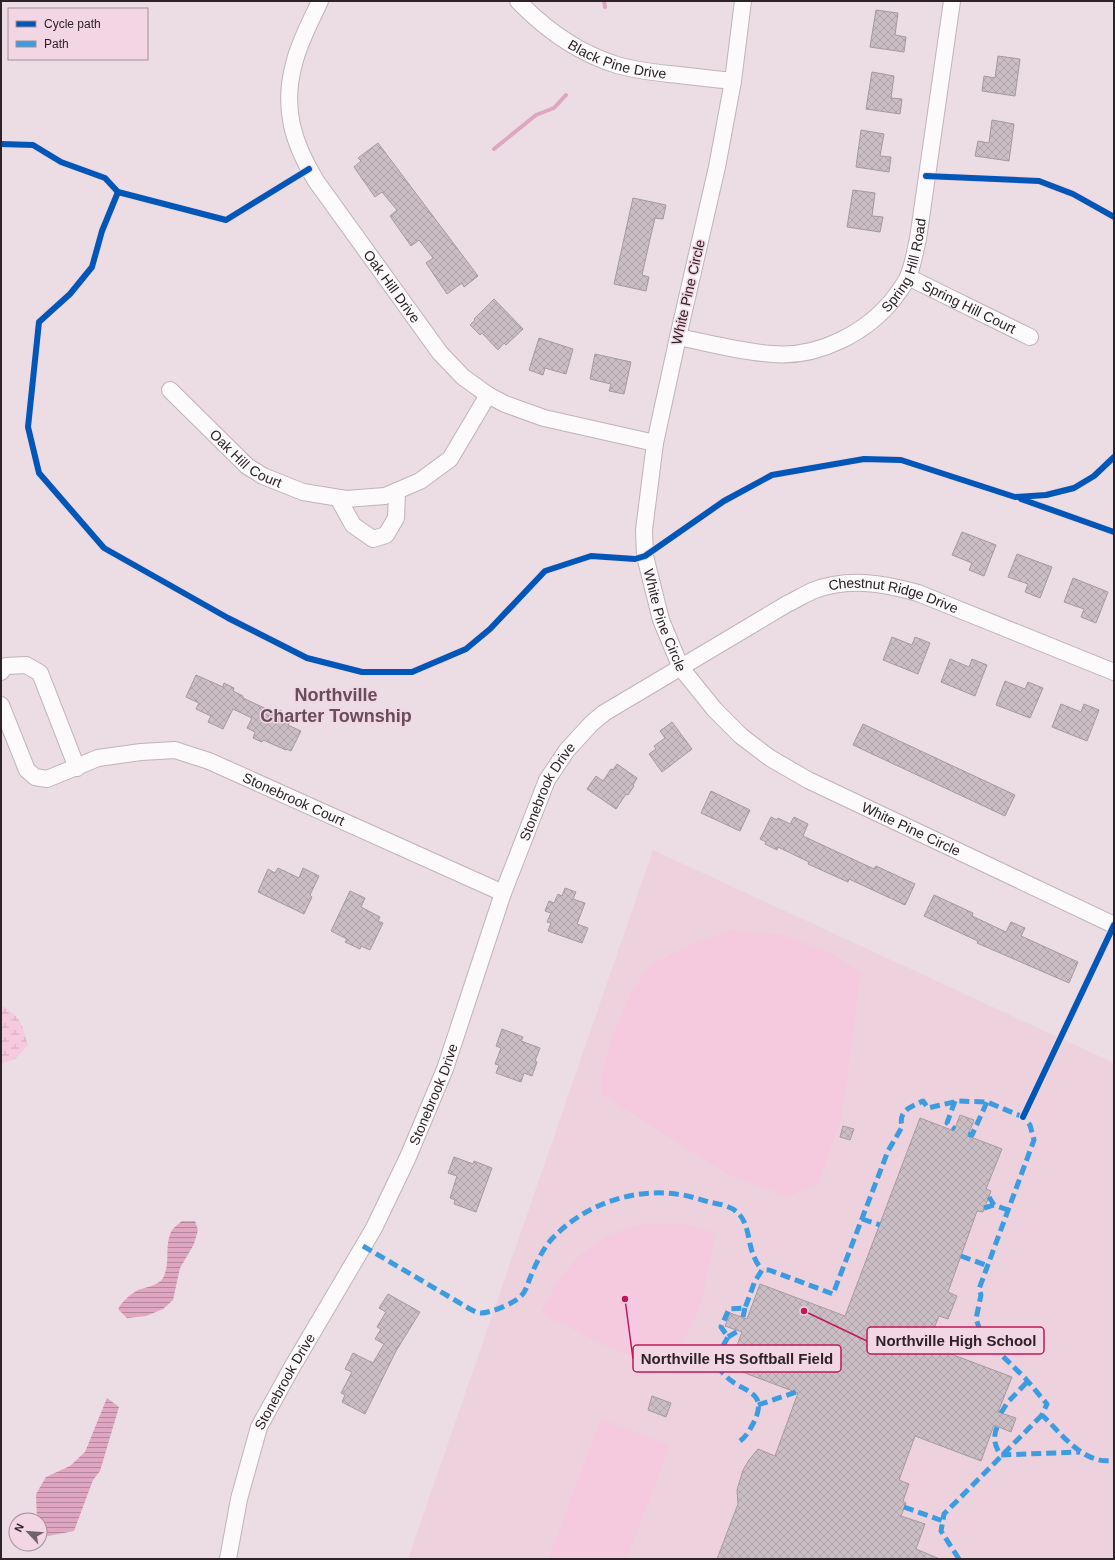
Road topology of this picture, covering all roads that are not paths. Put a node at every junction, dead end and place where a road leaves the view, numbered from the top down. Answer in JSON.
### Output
{"nodes":[{"id":1,"x":320,"y":1,"type":"edge"},
{"id":2,"x":518,"y":1,"type":"edge"},
{"id":3,"x":744,"y":1,"type":"edge"},
{"id":4,"x":952,"y":1,"type":"edge"},
{"id":5,"x":732,"y":81,"type":"junction"},
{"id":6,"x":908,"y":277,"type":"junction"},
{"id":7,"x":678,"y":337,"type":"junction"},
{"id":8,"x":1030,"y":337,"type":"dead end"},
{"id":9,"x":170,"y":390,"type":"dead end"},
{"id":10,"x":488,"y":395,"type":"junction"},
{"id":11,"x":655,"y":443,"type":"junction"},
{"id":12,"x":397,"y":491,"type":"junction"},
{"id":13,"x":338,"y":498,"type":"junction"},
{"id":14,"x":682,"y":668,"type":"junction"},
{"id":15,"x":1,"y":672,"type":"edge"},
{"id":16,"x":1114,"y":672,"type":"edge"},
{"id":17,"x":1,"y":705,"type":"edge"},
{"id":18,"x":77,"y":768,"type":"junction"},
{"id":19,"x":503,"y":893,"type":"junction"},
{"id":20,"x":1114,"y":925,"type":"edge"},
{"id":21,"x":228,"y":1559,"type":"edge"}],
"edges":[{"from":1,"to":10,"type":"street","name":"Oak Hill Drive"},
{"from":2,"to":5,"type":"street","name":"Black Pine Drive"},
{"from":3,"to":5,"type":"street","name":"White Pine Circle"},
{"from":4,"to":6,"type":"street","name":"Spring Hill Road"},
{"from":5,"to":7,"type":"street","name":"White Pine Circle"},
{"from":6,"to":7,"type":"street","name":"Spring Hill Road"},
{"from":6,"to":8,"type":"street","name":"Spring Hill Court"},
{"from":7,"to":11,"type":"street","name":"White Pine Circle"},
{"from":9,"to":13,"type":"street","name":"Oak Hill Court"},
{"from":10,"to":11,"type":"street","name":"Oak Hill Drive"},
{"from":10,"to":12,"type":"street","name":"Oak Hill Court"},
{"from":11,"to":14,"type":"street","name":"White Pine Circle"},
{"from":12,"to":13,"type":"street","name":"Oak Hill Court"},
{"from":12,"to":13,"type":"street"},
{"from":14,"to":16,"type":"street","name":"Chestnut Ridge Drive"},
{"from":14,"to":19,"type":"street","name":"Stonebrook Drive"},
{"from":14,"to":20,"type":"street","name":"White Pine Circle"},
{"from":15,"to":18,"type":"street"},
{"from":17,"to":18,"type":"street","name":"Stonebrook Court"},
{"from":18,"to":19,"type":"street","name":"Stonebrook Court"},
{"from":19,"to":21,"type":"street","name":"Stonebrook Drive"}]}
